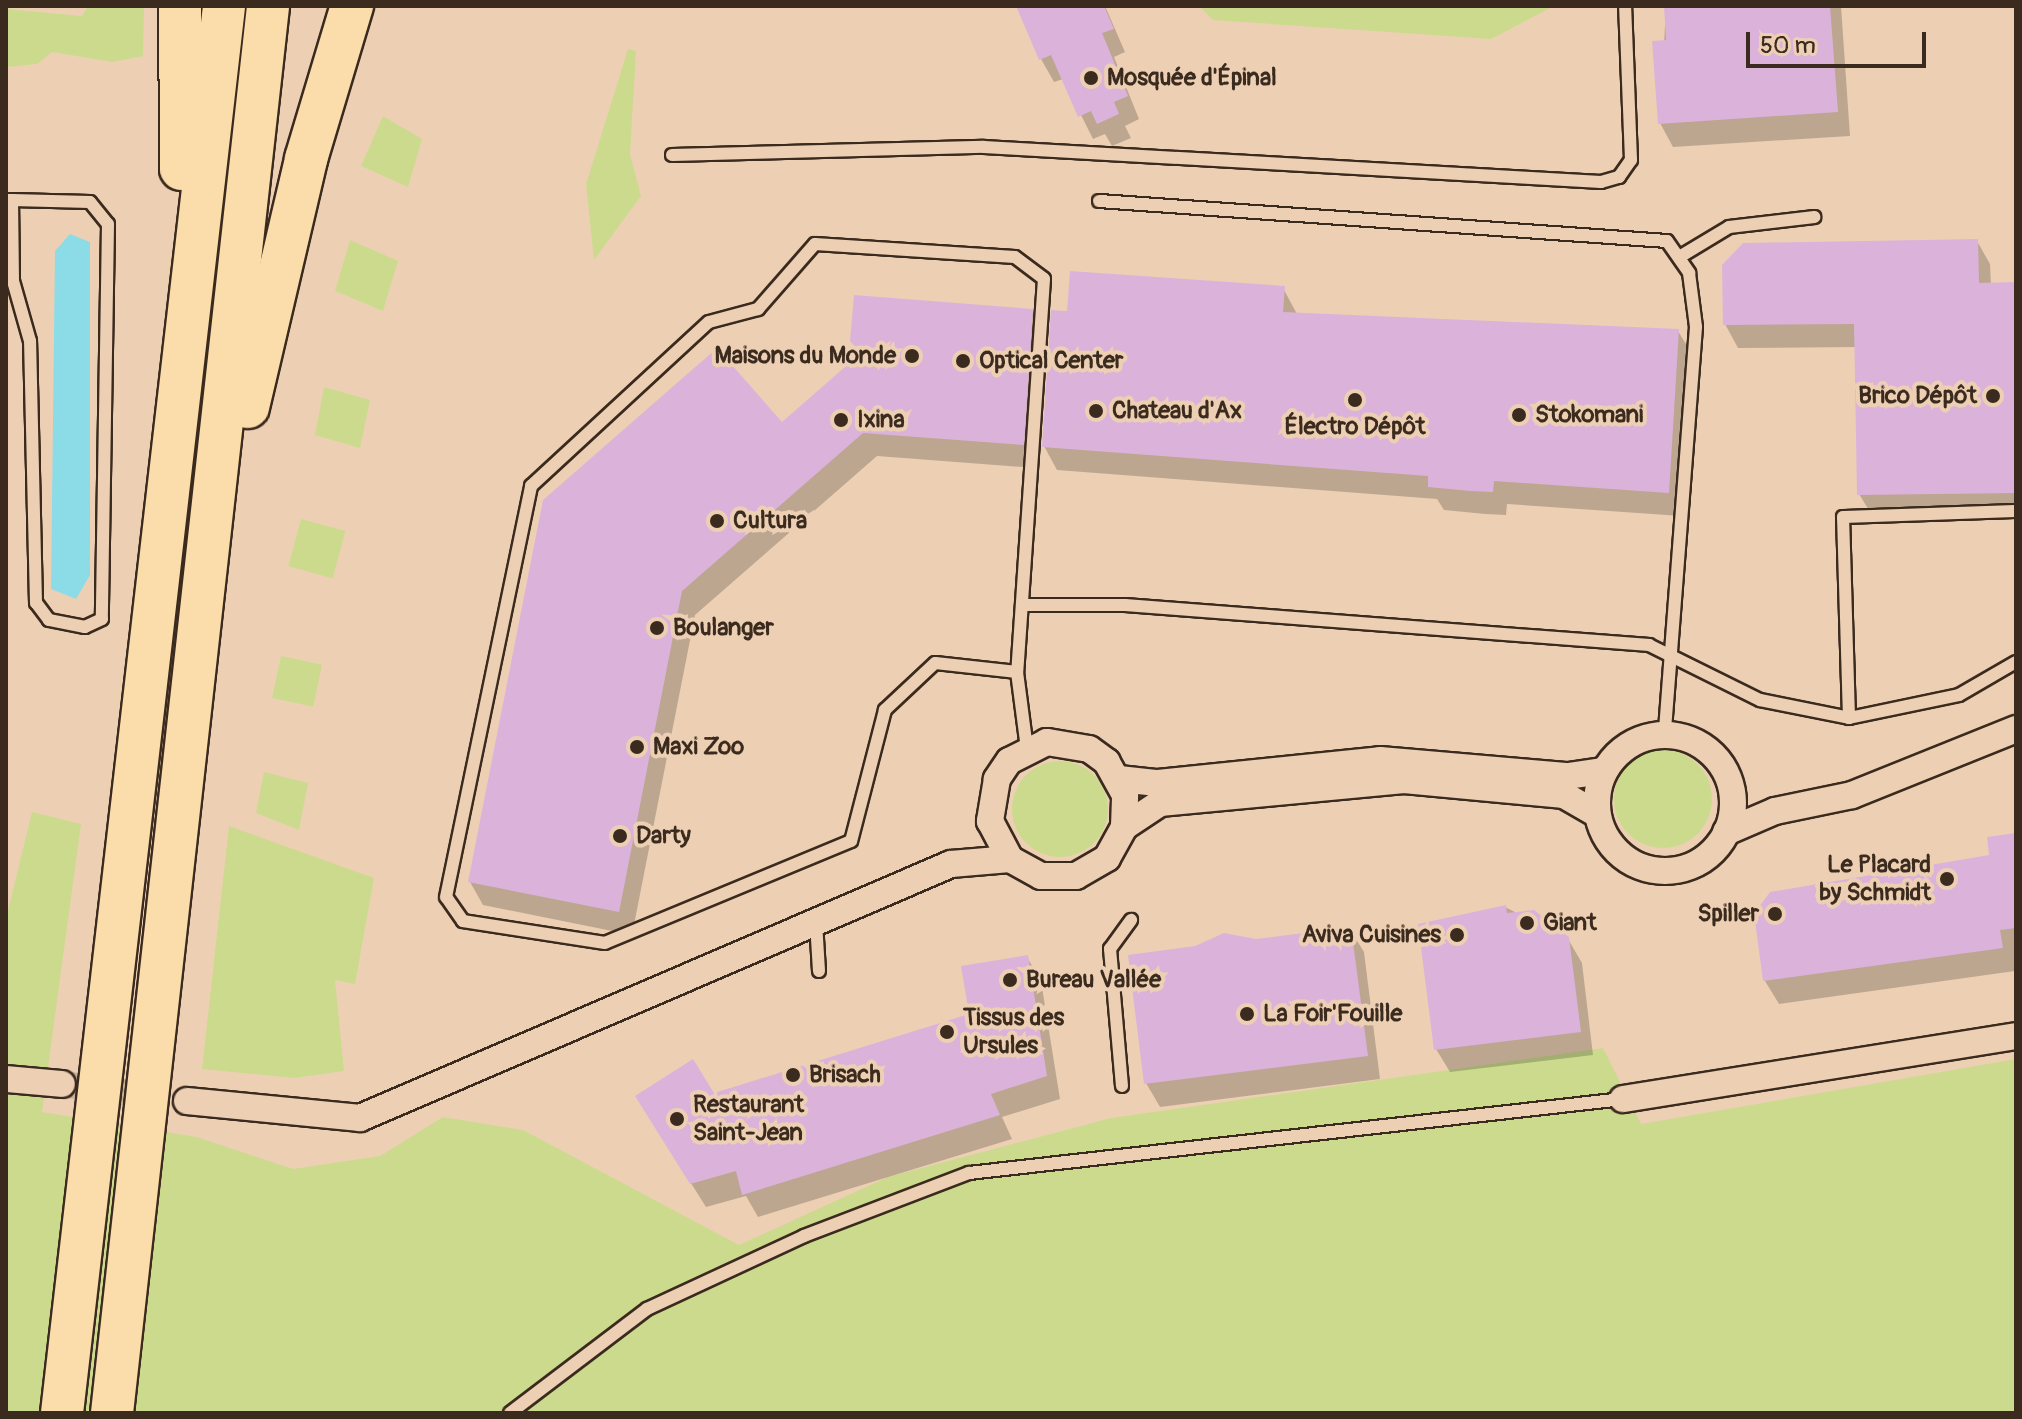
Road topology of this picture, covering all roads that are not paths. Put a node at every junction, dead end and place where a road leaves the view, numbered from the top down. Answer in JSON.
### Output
{"nodes":[{"id":1,"x":180,"y":6,"type":"edge"},
{"id":2,"x":224,"y":6,"type":"edge"},
{"id":3,"x":268,"y":6,"type":"edge"},
{"id":4,"x":352,"y":6,"type":"edge"},
{"id":5,"x":1625,"y":6,"type":"edge"},
{"id":6,"x":672,"y":155,"type":"dead end"},
{"id":7,"x":9,"y":200,"type":"edge"},
{"id":8,"x":1099,"y":201,"type":"dead end"},
{"id":9,"x":1814,"y":217,"type":"dead end"},
{"id":10,"x":1681,"y":256,"type":"junction"},
{"id":11,"x":188,"y":334,"type":"junction"},
{"id":12,"x":2016,"y":511,"type":"edge"},
{"id":13,"x":211,"y":559,"type":"junction"},
{"id":14,"x":1024,"y":605,"type":"junction"},
{"id":15,"x":1670,"y":654,"type":"junction"},
{"id":16,"x":2016,"y":662,"type":"edge"},
{"id":17,"x":1017,"y":672,"type":"junction"},
{"id":18,"x":1849,"y":718,"type":"junction"},
{"id":19,"x":2016,"y":729,"type":"edge"},
{"id":20,"x":1665,"y":734,"type":"junction"},
{"id":21,"x":1027,"y":749,"type":"junction"},
{"id":22,"x":1604,"y":771,"type":"junction"},
{"id":23,"x":1119,"y":779,"type":"junction"},
{"id":24,"x":1732,"y":793,"type":"junction"},
{"id":25,"x":1775,"y":811,"type":"junction"},
{"id":26,"x":1597,"y":814,"type":"junction"},
{"id":27,"x":990,"y":821,"type":"junction"},
{"id":28,"x":1124,"y":827,"type":"junction"},
{"id":29,"x":1726,"y":832,"type":"junction"},
{"id":30,"x":1010,"y":859,"type":"junction"},
{"id":31,"x":951,"y":864,"type":"junction"},
{"id":32,"x":1131,"y":920,"type":"dead end"},
{"id":33,"x":816,"y":922,"type":"junction"},
{"id":34,"x":819,"y":971,"type":"dead end"},
{"id":35,"x":2016,"y":1036,"type":"edge"},
{"id":36,"x":6,"y":1079,"type":"edge"},
{"id":37,"x":62,"y":1084,"type":"tunnel mouth"},
{"id":38,"x":1122,"y":1086,"type":"dead end"},
{"id":39,"x":1623,"y":1099,"type":"joint"},
{"id":40,"x":187,"y":1101,"type":"tunnel mouth"},
{"id":41,"x":62,"y":1413,"type":"edge"},
{"id":42,"x":112,"y":1413,"type":"edge"},
{"id":43,"x":510,"y":1413,"type":"edge"}],
"edges":[{"from":1,"to":11,"type":"highway"},
{"from":2,"to":11,"type":"highway"},
{"from":3,"to":13,"type":"highway"},
{"from":4,"to":13,"type":"highway"},
{"from":5,"to":6,"type":"lane"},
{"from":7,"to":7,"type":"lane"},
{"from":8,"to":10,"type":"lane"},
{"from":9,"to":10,"type":"lane"},
{"from":10,"to":15,"type":"lane"},
{"from":11,"to":41,"type":"highway"},
{"from":12,"to":18,"type":"lane"},
{"from":13,"to":42,"type":"highway"},
{"from":14,"to":15,"type":"lane"},
{"from":14,"to":17,"type":"lane"},
{"from":14,"to":17,"type":"lane"},
{"from":15,"to":18,"type":"lane"},
{"from":15,"to":20,"type":"lane"},
{"from":16,"to":18,"type":"lane"},
{"from":17,"to":21,"type":"lane"},
{"from":19,"to":25,"type":"street"},
{"from":20,"to":22,"type":"street"},
{"from":20,"to":24,"type":"street"},
{"from":21,"to":23,"type":"street"},
{"from":21,"to":27,"type":"street"},
{"from":22,"to":23,"type":"street"},
{"from":22,"to":26,"type":"street"},
{"from":23,"to":28,"type":"street"},
{"from":24,"to":25,"type":"street"},
{"from":24,"to":29,"type":"street"},
{"from":25,"to":29,"type":"street"},
{"from":26,"to":28,"type":"street"},
{"from":26,"to":29,"type":"street"},
{"from":27,"to":30,"type":"street"},
{"from":27,"to":31,"type":"street"},
{"from":28,"to":30,"type":"street"},
{"from":30,"to":31,"type":"street"},
{"from":31,"to":33,"type":"street"},
{"from":32,"to":38,"type":"lane"},
{"from":33,"to":34,"type":"lane"},
{"from":33,"to":40,"type":"street"},
{"from":35,"to":39,"type":"street"},
{"from":36,"to":37,"type":"street"},
{"from":39,"to":43,"type":"lane"}]}
